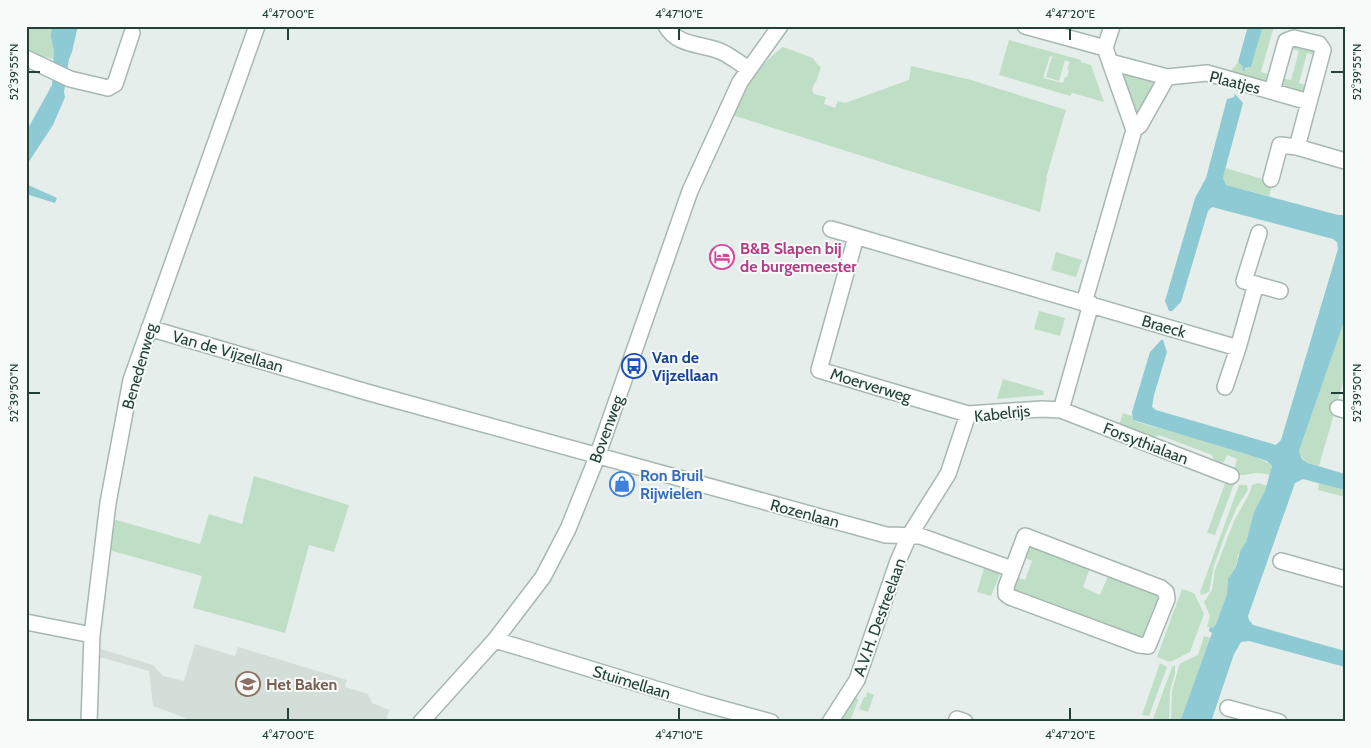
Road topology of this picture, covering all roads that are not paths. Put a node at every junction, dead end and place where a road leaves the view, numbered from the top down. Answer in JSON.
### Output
{"nodes":[{"id":1,"x":257,"y":26,"type":"edge"},
{"id":2,"x":666,"y":26,"type":"edge"},
{"id":3,"x":780,"y":26,"type":"edge"},
{"id":4,"x":1025,"y":26,"type":"edge"},
{"id":5,"x":1112,"y":26,"type":"edge"},
{"id":6,"x":132,"y":33,"type":"dead end"},
{"id":7,"x":1108,"y":55,"type":"junction"},
{"id":8,"x":26,"y":58,"type":"edge"},
{"id":9,"x":749,"y":69,"type":"junction"},
{"id":10,"x":1167,"y":77,"type":"junction"},
{"id":11,"x":1272,"y":91,"type":"junction"},
{"id":12,"x":1309,"y":102,"type":"junction"},
{"id":13,"x":1134,"y":130,"type":"junction"},
{"id":14,"x":1297,"y":147,"type":"junction"},
{"id":15,"x":1345,"y":161,"type":"edge"},
{"id":16,"x":1271,"y":179,"type":"dead end"},
{"id":17,"x":830,"y":229,"type":"dead end"},
{"id":18,"x":1259,"y":233,"type":"dead end"},
{"id":19,"x":856,"y":237,"type":"junction"},
{"id":20,"x":1256,"y":284,"type":"junction"},
{"id":21,"x":1280,"y":291,"type":"dead end"},
{"id":22,"x":1087,"y":303,"type":"junction"},
{"id":23,"x":149,"y":328,"type":"junction"},
{"id":24,"x":1238,"y":348,"type":"junction"},
{"id":25,"x":1225,"y":387,"type":"dead end"},
{"id":26,"x":1061,"y":410,"type":"junction"},
{"id":27,"x":968,"y":414,"type":"junction"},
{"id":28,"x":597,"y":456,"type":"junction"},
{"id":29,"x":1231,"y":476,"type":"dead end"},
{"id":30,"x":909,"y":536,"type":"junction"},
{"id":31,"x":1281,"y":561,"type":"dead end"},
{"id":32,"x":1012,"y":569,"type":"junction"},
{"id":33,"x":1345,"y":579,"type":"edge"},
{"id":34,"x":26,"y":622,"type":"edge"},
{"id":35,"x":92,"y":635,"type":"junction"},
{"id":36,"x":495,"y":640,"type":"junction"},
{"id":37,"x":1228,"y":708,"type":"dead end"},
{"id":38,"x":89,"y":722,"type":"edge"},
{"id":39,"x":421,"y":722,"type":"edge"},
{"id":40,"x":771,"y":722,"type":"edge"},
{"id":41,"x":830,"y":722,"type":"edge"},
{"id":42,"x":956,"y":722,"type":"edge"},
{"id":43,"x":965,"y":722,"type":"edge"},
{"id":44,"x":1279,"y":722,"type":"edge"}],
"edges":[{"from":1,"to":23,"type":"street","name":"Benedenweg"},
{"from":2,"to":9,"type":"street"},
{"from":3,"to":9,"type":"street","name":"Bovenweg"},
{"from":4,"to":7,"type":"street","name":"Plaatjes"},
{"from":5,"to":7,"type":"street"},
{"from":6,"to":8,"type":"street"},
{"from":7,"to":10,"type":"street","name":"Plaatjes"},
{"from":7,"to":13,"type":"street"},
{"from":9,"to":28,"type":"street","name":"Bovenweg"},
{"from":10,"to":11,"type":"street","name":"Plaatjes"},
{"from":10,"to":13,"type":"street"},
{"from":11,"to":12,"type":"street","name":"Plaatjes"},
{"from":11,"to":12,"type":"street","name":"Plaatjes"},
{"from":12,"to":14,"type":"street","name":"Plaatjes"},
{"from":13,"to":22,"type":"street"},
{"from":14,"to":15,"type":"street"},
{"from":14,"to":16,"type":"street"},
{"from":17,"to":19,"type":"street"},
{"from":18,"to":20,"type":"street"},
{"from":19,"to":22,"type":"street"},
{"from":19,"to":27,"type":"street","name":"Moerverweg"},
{"from":20,"to":21,"type":"street"},
{"from":20,"to":24,"type":"street"},
{"from":22,"to":24,"type":"street","name":"Braeck"},
{"from":22,"to":26,"type":"street"},
{"from":23,"to":28,"type":"street","name":"Van de Vijzellaan"},
{"from":23,"to":35,"type":"street","name":"Benedenweg"},
{"from":24,"to":25,"type":"street"},
{"from":26,"to":27,"type":"street","name":"Kabelrijs"},
{"from":26,"to":29,"type":"street","name":"Forsythialaan"},
{"from":27,"to":30,"type":"street","name":"Kabelrijs"},
{"from":28,"to":30,"type":"street","name":"Rozenlaan"},
{"from":28,"to":36,"type":"street","name":"Bovenweg"},
{"from":30,"to":32,"type":"street","name":"Rozenlaan"},
{"from":30,"to":41,"type":"street","name":"A.V.H. Destreelaan"},
{"from":31,"to":33,"type":"street"},
{"from":32,"to":32,"type":"street"},
{"from":34,"to":35,"type":"street"},
{"from":35,"to":38,"type":"street","name":"Benedenweg"},
{"from":36,"to":39,"type":"street","name":"Bovenweg"},
{"from":36,"to":40,"type":"street","name":"Stuimellaan"},
{"from":37,"to":44,"type":"street"},
{"from":42,"to":43,"type":"street"}]}
